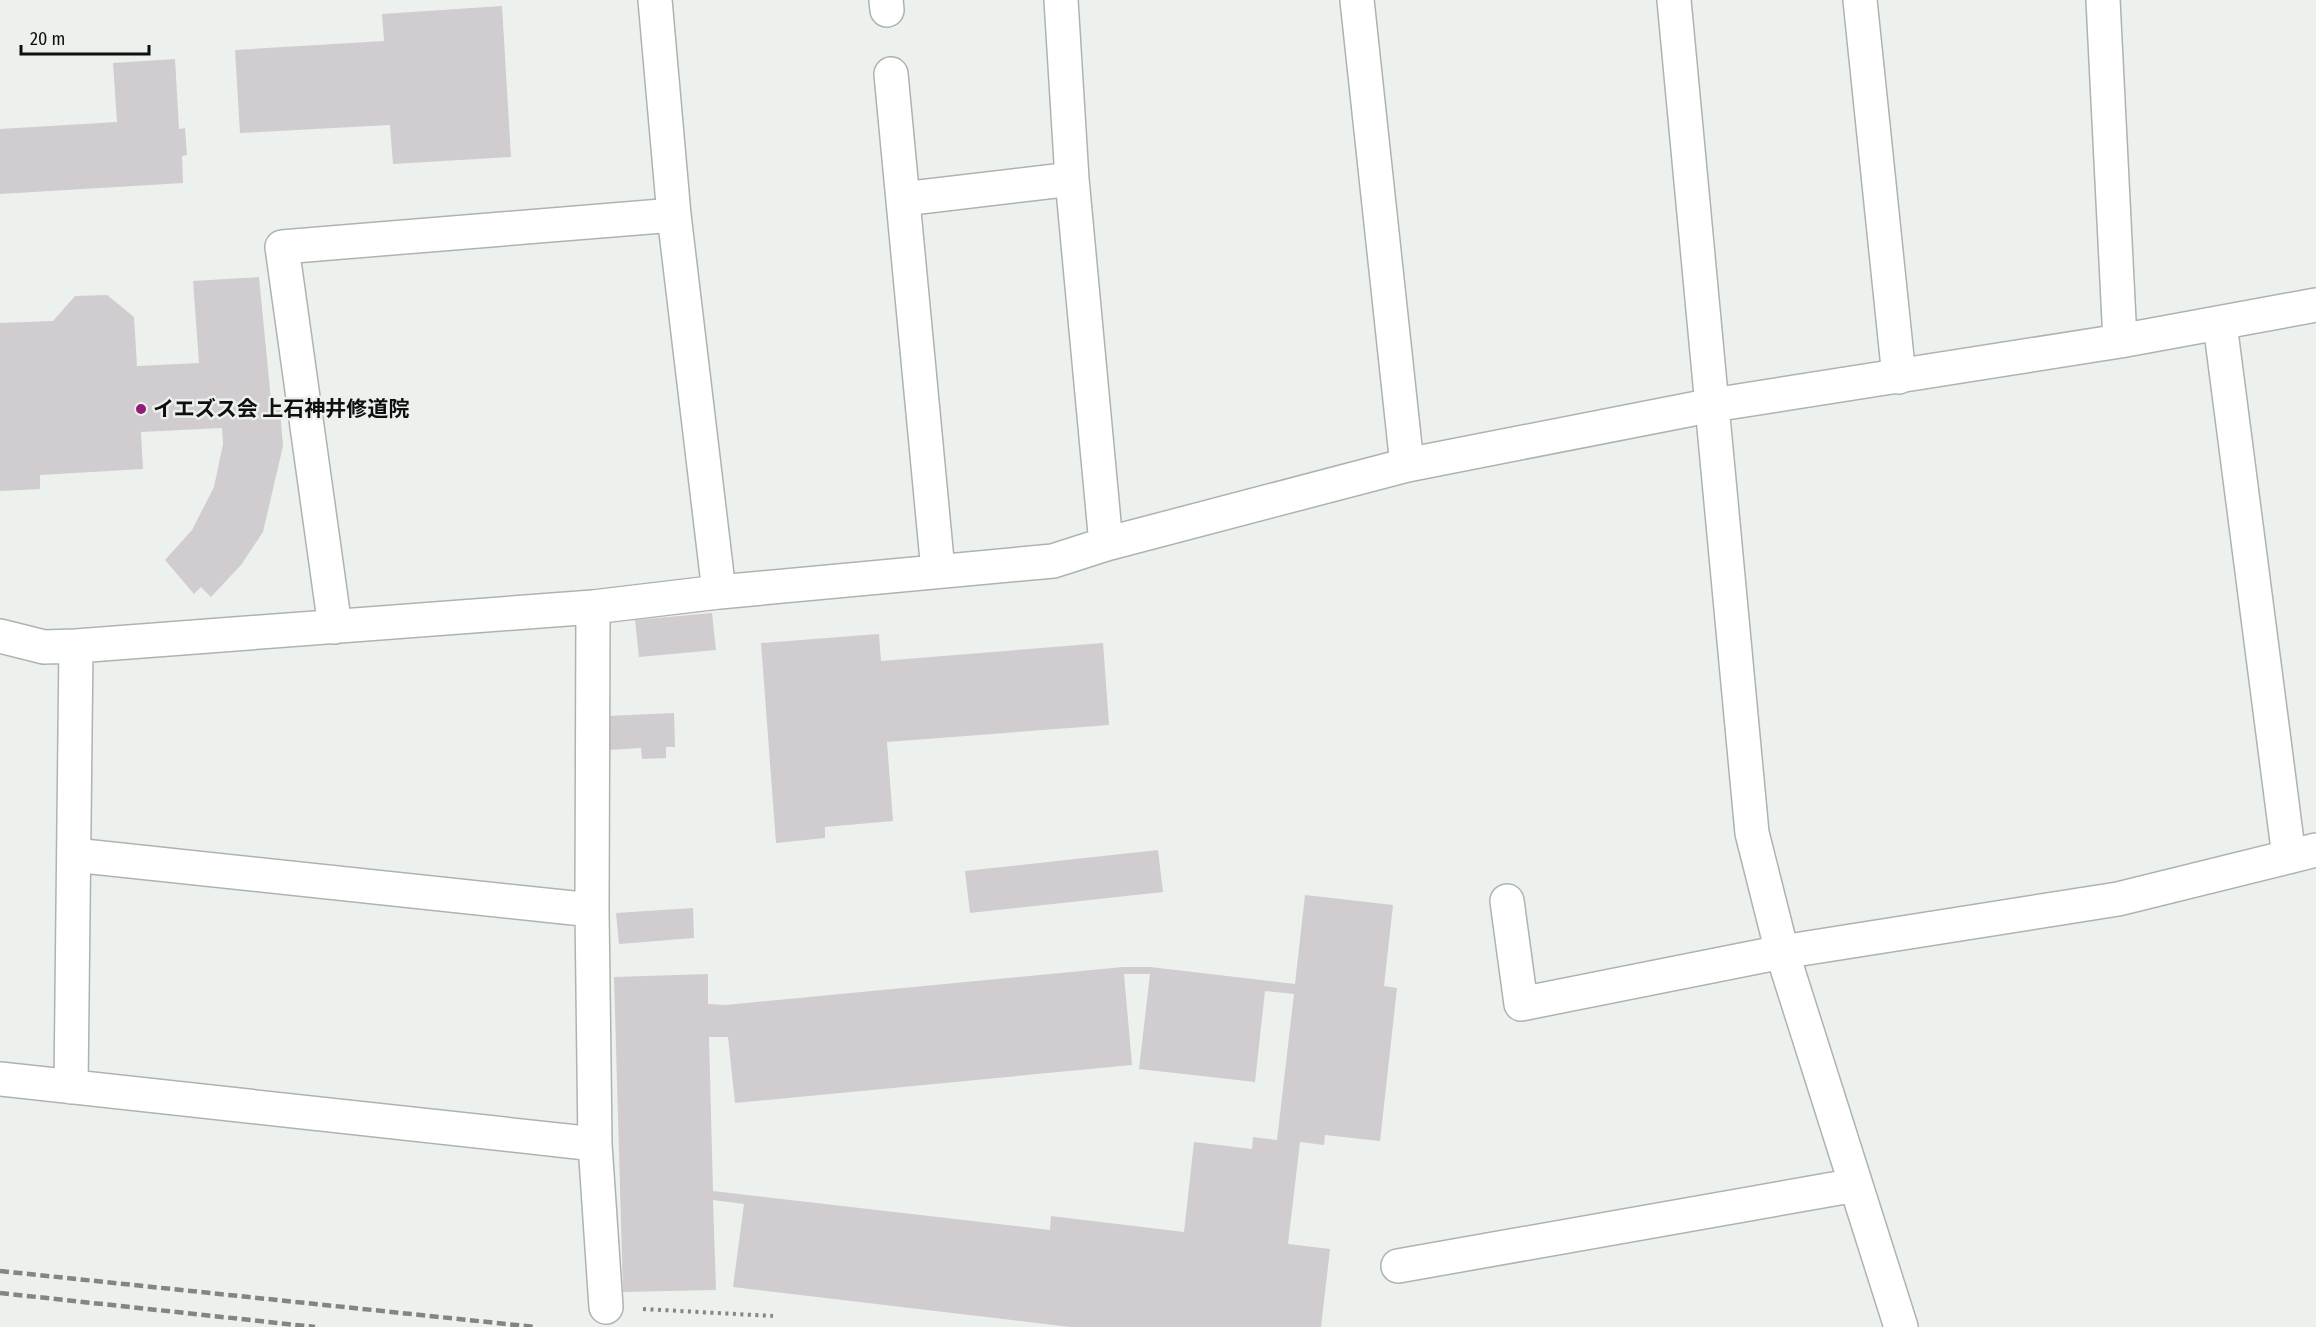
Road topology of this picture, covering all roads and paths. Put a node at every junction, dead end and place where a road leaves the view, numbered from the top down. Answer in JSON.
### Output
{"nodes":[{"id":1,"x":655,"y":0,"type":"edge"},
{"id":2,"x":1061,"y":0,"type":"edge"},
{"id":3,"x":1357,"y":0,"type":"edge"},
{"id":4,"x":1674,"y":0,"type":"edge"},
{"id":5,"x":1860,"y":0,"type":"edge"},
{"id":6,"x":2103,"y":0,"type":"edge"},
{"id":7,"x":891,"y":74,"type":"dead end"},
{"id":8,"x":1072,"y":179,"type":"junction"},
{"id":9,"x":903,"y":199,"type":"junction"},
{"id":10,"x":674,"y":215,"type":"junction"},
{"id":11,"x":2316,"y":305,"type":"edge"},
{"id":12,"x":2220,"y":324,"type":"junction"},
{"id":13,"x":2120,"y":341,"type":"junction"},
{"id":14,"x":1899,"y":377,"type":"junction"},
{"id":15,"x":1713,"y":405,"type":"junction"},
{"id":16,"x":1407,"y":465,"type":"junction"},
{"id":17,"x":1106,"y":544,"type":"junction"},
{"id":18,"x":938,"y":571,"type":"junction"},
{"id":19,"x":718,"y":592,"type":"junction"},
{"id":20,"x":593,"y":607,"type":"junction"},
{"id":21,"x":334,"y":627,"type":"junction"},
{"id":22,"x":0,"y":636,"type":"edge"},
{"id":23,"x":76,"y":646,"type":"junction"},
{"id":24,"x":2302,"y":853,"type":"edge"},
{"id":25,"x":74,"y":855,"type":"junction"},
{"id":26,"x":1507,"y":901,"type":"dead end"},
{"id":27,"x":592,"y":910,"type":"junction"},
{"id":28,"x":1782,"y":952,"type":"junction"},
{"id":29,"x":0,"y":1078,"type":"edge"},
{"id":30,"x":71,"y":1086,"type":"junction"},
{"id":31,"x":595,"y":1144,"type":"junction"},
{"id":32,"x":1856,"y":1185,"type":"junction"},
{"id":33,"x":1398,"y":1266,"type":"dead end"},
{"id":34,"x":606,"y":1307,"type":"joint"},
{"id":35,"x":773,"y":1316,"type":"dead end"},
{"id":36,"x":1901,"y":1327,"type":"edge"}],
"edges":[{"from":1,"to":10,"type":"street"},
{"from":2,"to":8,"type":"street"},
{"from":3,"to":16,"type":"street"},
{"from":4,"to":15,"type":"street"},
{"from":5,"to":14,"type":"street"},
{"from":6,"to":13,"type":"street"},
{"from":7,"to":9,"type":"street"},
{"from":8,"to":9,"type":"street"},
{"from":8,"to":17,"type":"street"},
{"from":9,"to":18,"type":"street"},
{"from":10,"to":19,"type":"street"},
{"from":10,"to":21,"type":"street"},
{"from":11,"to":12,"type":"street"},
{"from":12,"to":13,"type":"street"},
{"from":12,"to":24,"type":"street"},
{"from":13,"to":14,"type":"street"},
{"from":14,"to":15,"type":"street"},
{"from":15,"to":16,"type":"street"},
{"from":15,"to":28,"type":"street"},
{"from":16,"to":17,"type":"street"},
{"from":17,"to":18,"type":"street"},
{"from":18,"to":19,"type":"street"},
{"from":19,"to":20,"type":"street"},
{"from":20,"to":21,"type":"street"},
{"from":20,"to":27,"type":"street"},
{"from":21,"to":23,"type":"street"},
{"from":22,"to":23,"type":"street"},
{"from":23,"to":25,"type":"street"},
{"from":24,"to":28,"type":"street"},
{"from":25,"to":27,"type":"street"},
{"from":25,"to":30,"type":"street"},
{"from":26,"to":28,"type":"street"},
{"from":27,"to":31,"type":"street"},
{"from":28,"to":32,"type":"street"},
{"from":29,"to":30,"type":"street"},
{"from":30,"to":31,"type":"street"},
{"from":31,"to":34,"type":"street"},
{"from":32,"to":33,"type":"street"},
{"from":32,"to":36,"type":"street"},
{"from":34,"to":35,"type":"path"}]}
